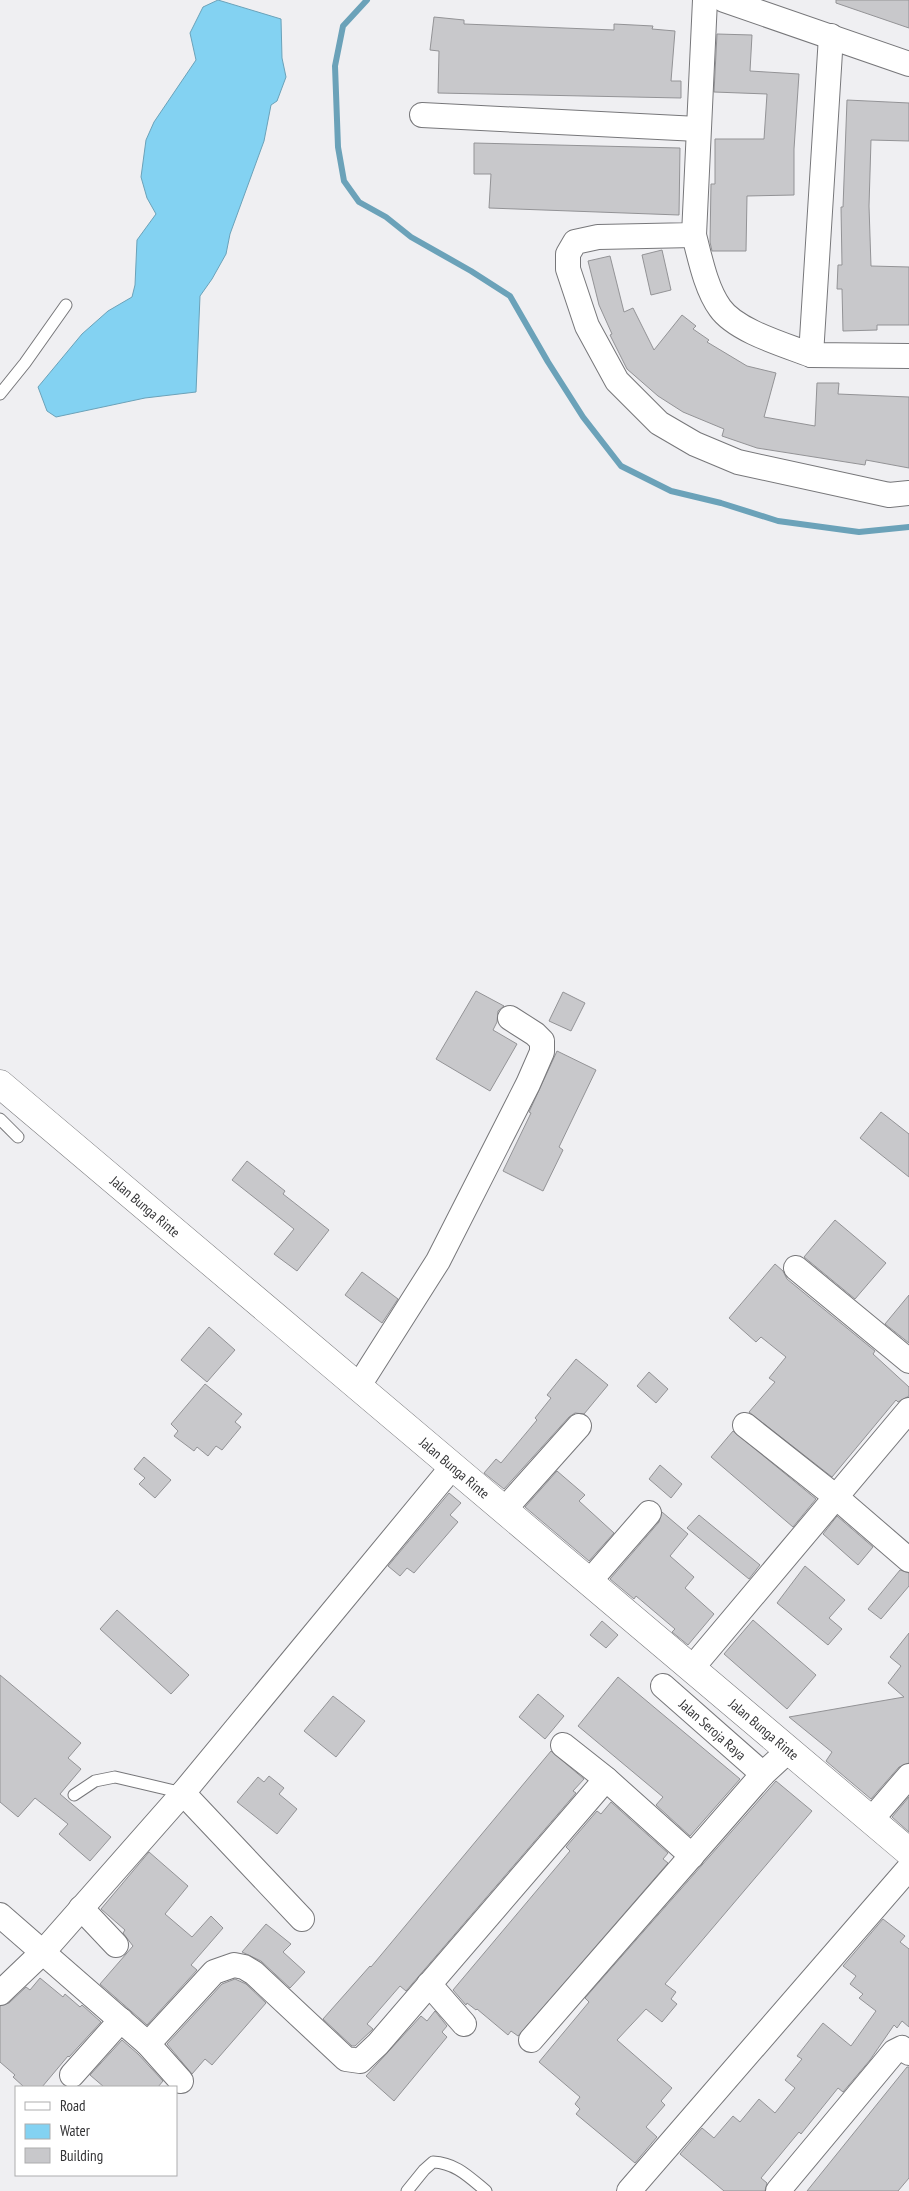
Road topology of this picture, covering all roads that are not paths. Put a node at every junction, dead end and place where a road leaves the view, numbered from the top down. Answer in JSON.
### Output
{"nodes":[{"id":1,"x":705,"y":0,"type":"edge"},
{"id":2,"x":724,"y":0,"type":"edge"},
{"id":3,"x":831,"y":36,"type":"junction"},
{"id":4,"x":909,"y":64,"type":"edge"},
{"id":5,"x":422,"y":115,"type":"dead end"},
{"id":6,"x":698,"y":129,"type":"junction"},
{"id":7,"x":694,"y":235,"type":"junction"},
{"id":8,"x":66,"y":304,"type":"dead end"},
{"id":9,"x":811,"y":355,"type":"junction"},
{"id":10,"x":909,"y":356,"type":"edge"},
{"id":11,"x":0,"y":394,"type":"edge"},
{"id":12,"x":909,"y":493,"type":"edge"},
{"id":13,"x":510,"y":1018,"type":"dead end"},
{"id":14,"x":0,"y":1084,"type":"edge"},
{"id":15,"x":0,"y":1119,"type":"edge"},
{"id":16,"x":18,"y":1137,"type":"dead end"},
{"id":17,"x":796,"y":1268,"type":"dead end"},
{"id":18,"x":909,"y":1361,"type":"edge"},
{"id":19,"x":358,"y":1387,"type":"junction"},
{"id":20,"x":909,"y":1410,"type":"edge"},
{"id":21,"x":745,"y":1425,"type":"dead end"},
{"id":22,"x":579,"y":1426,"type":"dead end"},
{"id":23,"x":453,"y":1466,"type":"junction"},
{"id":24,"x":836,"y":1497,"type":"junction"},
{"id":25,"x":504,"y":1510,"type":"junction"},
{"id":26,"x":649,"y":1513,"type":"dead end"},
{"id":27,"x":909,"y":1560,"type":"edge"},
{"id":28,"x":589,"y":1582,"type":"junction"},
{"id":29,"x":692,"y":1668,"type":"junction"},
{"id":30,"x":663,"y":1686,"type":"dead end"},
{"id":31,"x":563,"y":1744,"type":"dead end"},
{"id":32,"x":789,"y":1750,"type":"junction"},
{"id":33,"x":762,"y":1774,"type":"junction"},
{"id":34,"x":909,"y":1776,"type":"edge"},
{"id":35,"x":606,"y":1779,"type":"junction"},
{"id":36,"x":183,"y":1793,"type":"junction"},
{"id":37,"x":74,"y":1795,"type":"dead end"},
{"id":38,"x":871,"y":1820,"type":"junction"},
{"id":39,"x":909,"y":1852,"type":"edge"},
{"id":40,"x":692,"y":1856,"type":"junction"},
{"id":41,"x":909,"y":1868,"type":"edge"},
{"id":42,"x":82,"y":1908,"type":"junction"},
{"id":43,"x":0,"y":1915,"type":"edge"},
{"id":44,"x":302,"y":1919,"type":"dead end"},
{"id":45,"x":116,"y":1945,"type":"dead end"},
{"id":46,"x":43,"y":1952,"type":"junction"},
{"id":47,"x":429,"y":1984,"type":"junction"},
{"id":48,"x":0,"y":1992,"type":"edge"},
{"id":49,"x":121,"y":2020,"type":"junction"},
{"id":50,"x":464,"y":2024,"type":"dead end"},
{"id":51,"x":531,"y":2040,"type":"dead end"},
{"id":52,"x":148,"y":2044,"type":"junction"},
{"id":53,"x":909,"y":2053,"type":"edge"},
{"id":54,"x":72,"y":2075,"type":"dead end"},
{"id":55,"x":181,"y":2081,"type":"dead end"},
{"id":56,"x":407,"y":2191,"type":"edge"},
{"id":57,"x":486,"y":2191,"type":"edge"},
{"id":58,"x":629,"y":2191,"type":"edge"},
{"id":59,"x":778,"y":2191,"type":"edge"}],
"edges":[{"from":1,"to":6,"type":"street"},
{"from":2,"to":3,"type":"street"},
{"from":3,"to":4,"type":"street"},
{"from":3,"to":9,"type":"street"},
{"from":5,"to":6,"type":"street"},
{"from":6,"to":7,"type":"street"},
{"from":7,"to":9,"type":"street"},
{"from":7,"to":12,"type":"street"},
{"from":8,"to":11,"type":"lane"},
{"from":9,"to":10,"type":"street"},
{"from":13,"to":19,"type":"street"},
{"from":14,"to":19,"type":"street","name":"Jalan Bunga Rinte"},
{"from":15,"to":16,"type":"lane"},
{"from":17,"to":18,"type":"street"},
{"from":19,"to":23,"type":"street","name":"Jalan Bunga Rinte"},
{"from":20,"to":24,"type":"street"},
{"from":21,"to":24,"type":"street"},
{"from":22,"to":25,"type":"street"},
{"from":23,"to":25,"type":"street","name":"Jalan Bunga Rinte"},
{"from":23,"to":36,"type":"street"},
{"from":24,"to":27,"type":"street"},
{"from":24,"to":29,"type":"street"},
{"from":25,"to":28,"type":"street","name":"Jalan Bunga Rinte"},
{"from":26,"to":28,"type":"street"},
{"from":28,"to":29,"type":"street","name":"Jalan Bunga Rinte"},
{"from":29,"to":32,"type":"street","name":"Jalan Bunga Rinte"},
{"from":30,"to":33,"type":"street","name":"Jalan Seroja Raya"},
{"from":31,"to":35,"type":"street"},
{"from":32,"to":33,"type":"street"},
{"from":32,"to":38,"type":"street","name":"Jalan Bunga Rinte"},
{"from":33,"to":40,"type":"street"},
{"from":34,"to":38,"type":"street"},
{"from":35,"to":40,"type":"street"},
{"from":35,"to":47,"type":"street"},
{"from":36,"to":37,"type":"lane"},
{"from":36,"to":42,"type":"street"},
{"from":36,"to":44,"type":"street"},
{"from":38,"to":39,"type":"street","name":"Jalan Bunga Rinte"},
{"from":40,"to":51,"type":"street"},
{"from":41,"to":58,"type":"street"},
{"from":42,"to":45,"type":"street"},
{"from":42,"to":46,"type":"street"},
{"from":43,"to":46,"type":"street"},
{"from":46,"to":48,"type":"street"},
{"from":46,"to":49,"type":"street"},
{"from":47,"to":50,"type":"street"},
{"from":47,"to":52,"type":"street"},
{"from":49,"to":52,"type":"street"},
{"from":49,"to":54,"type":"street"},
{"from":52,"to":55,"type":"street"},
{"from":53,"to":59,"type":"street"},
{"from":56,"to":57,"type":"lane"}]}
